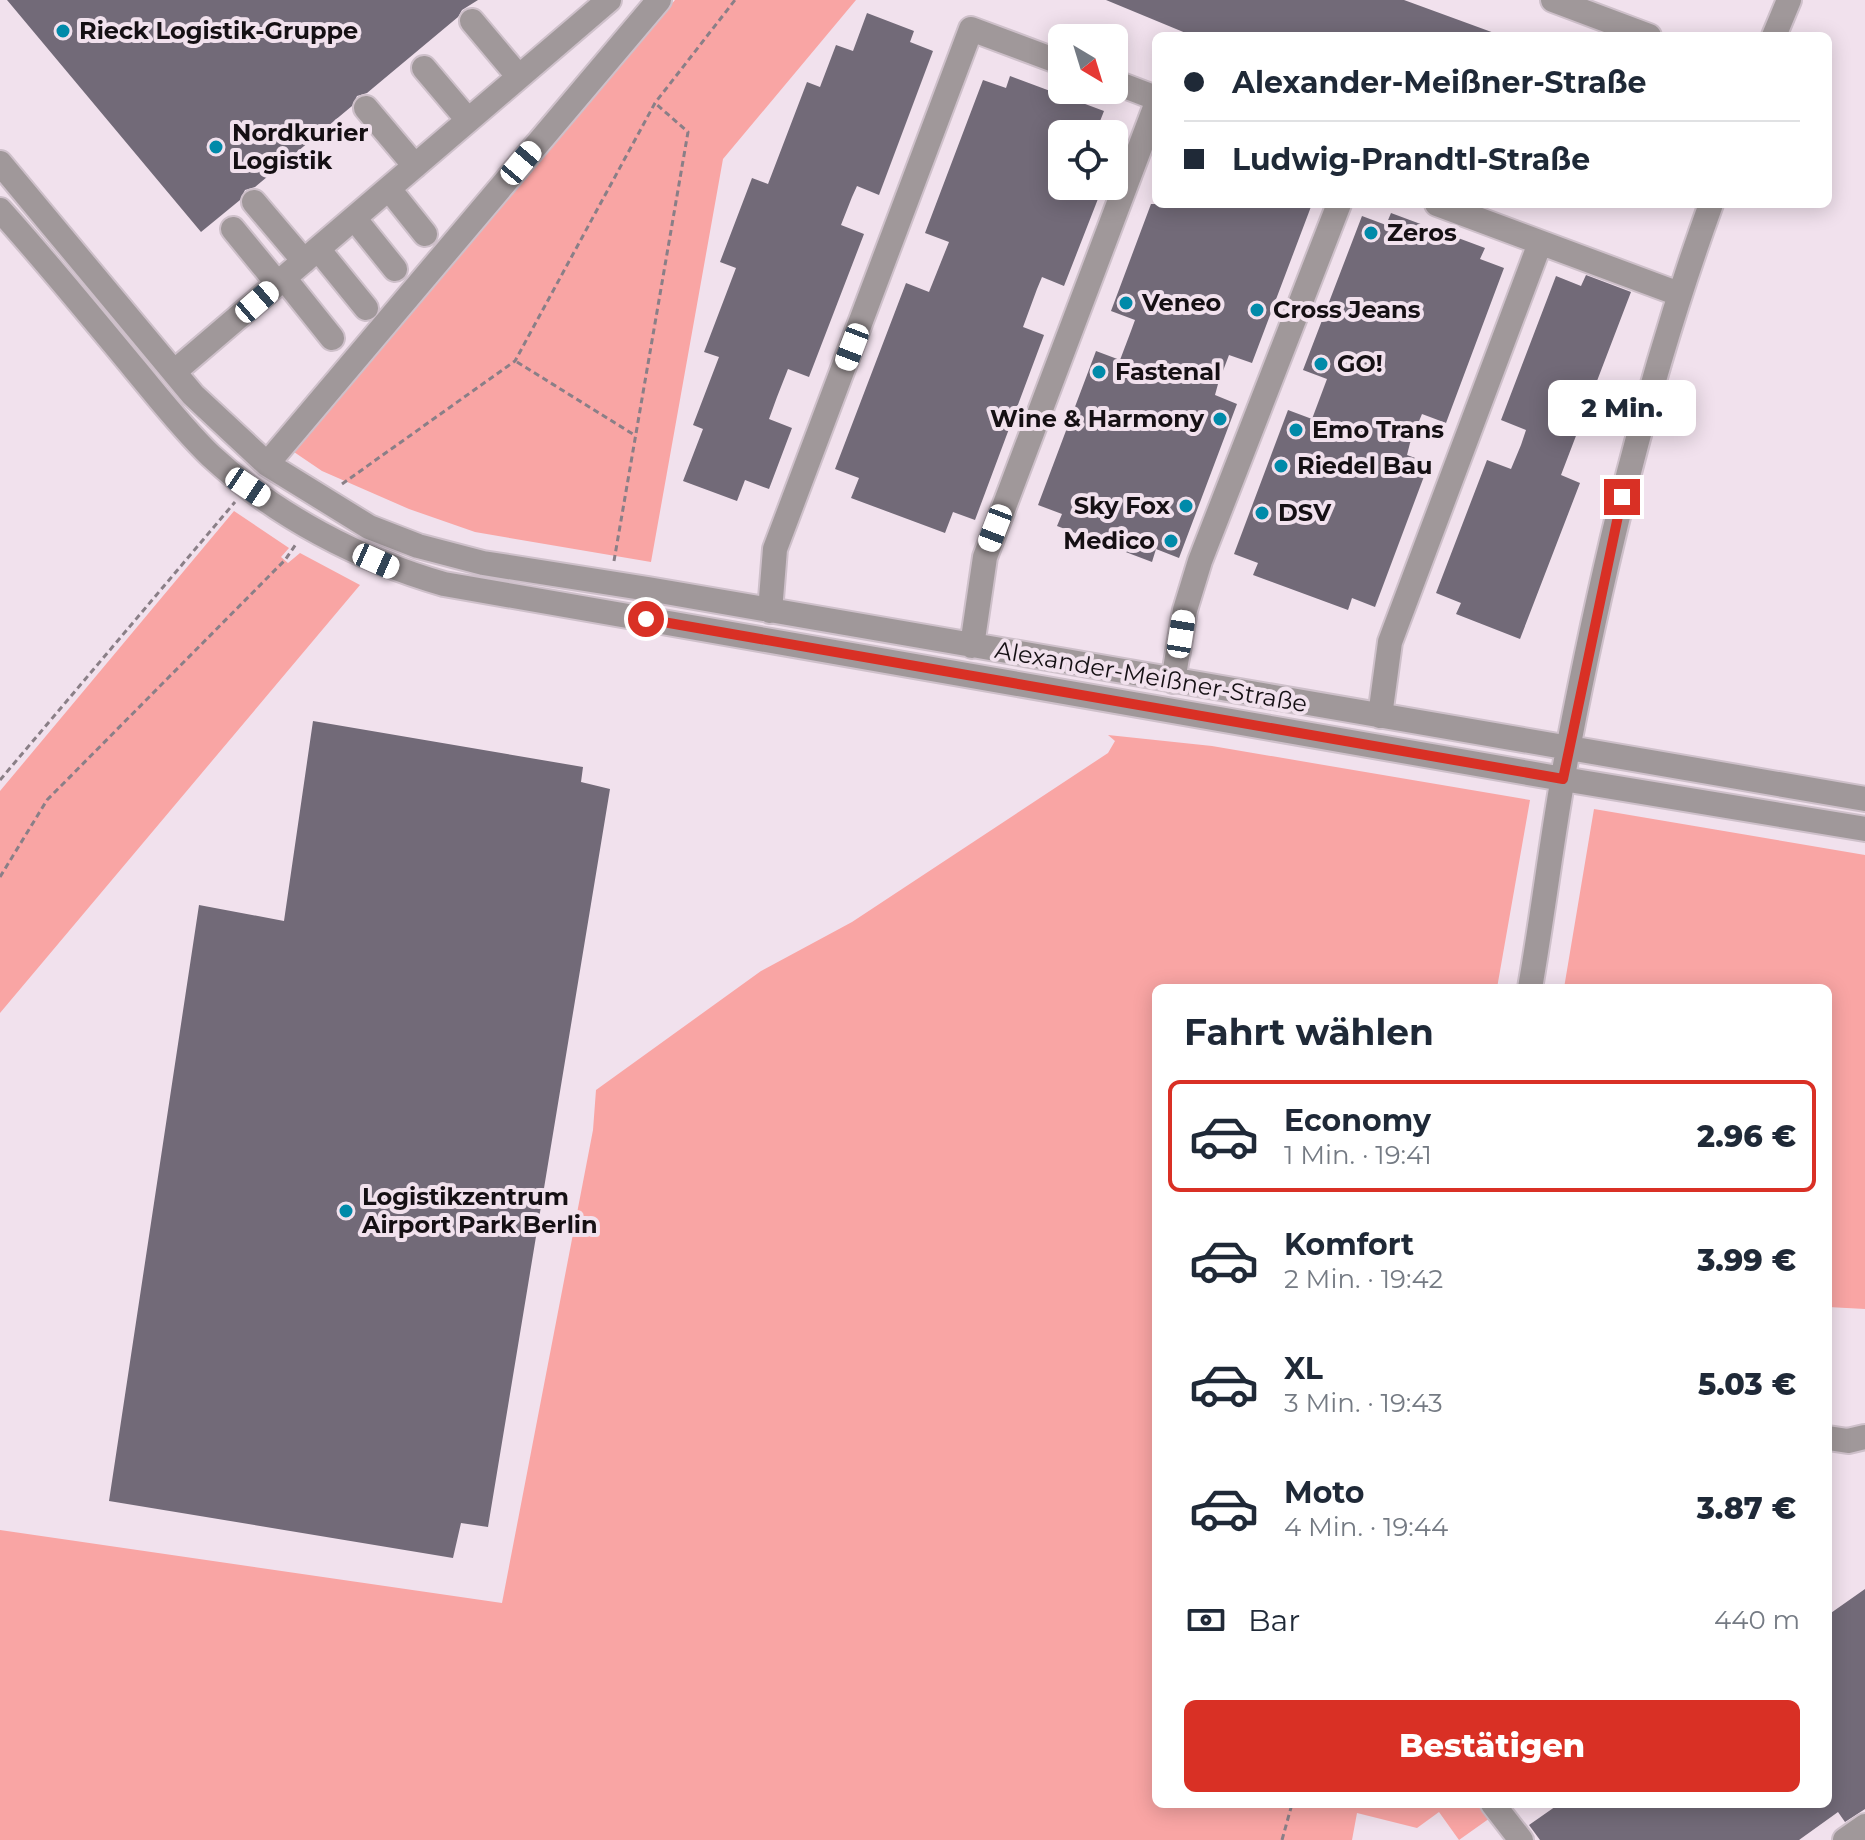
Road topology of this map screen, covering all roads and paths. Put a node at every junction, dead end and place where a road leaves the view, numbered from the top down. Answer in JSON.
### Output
{"nodes":[{"id":1,"x":609,"y":0,"type":"edge"},
{"id":2,"x":659,"y":0,"type":"edge"},
{"id":3,"x":735,"y":0,"type":"edge"},
{"id":4,"x":1789,"y":0,"type":"edge"},
{"id":5,"x":1560,"y":1,"type":"edge"},
{"id":6,"x":472,"y":21,"type":"dead end"},
{"id":7,"x":1639,"y":32,"type":"edge"},
{"id":8,"x":1776,"y":32,"type":"edge"},
{"id":9,"x":1048,"y":58,"type":"edge"},
{"id":10,"x":424,"y":68,"type":"dead end"},
{"id":11,"x":519,"y":77,"type":"junction"},
{"id":12,"x":1128,"y":87,"type":"edge"},
{"id":13,"x":1152,"y":96,"type":"edge"},
{"id":14,"x":655,"y":103,"type":"junction"},
{"id":15,"x":366,"y":108,"type":"dead end"},
{"id":16,"x":1152,"y":116,"type":"edge"},
{"id":17,"x":468,"y":120,"type":"junction"},
{"id":18,"x":0,"y":163,"type":"edge"},
{"id":19,"x":415,"y":166,"type":"junction"},
{"id":20,"x":389,"y":189,"type":"junction"},
{"id":21,"x":254,"y":202,"type":"dead end"},
{"id":22,"x":1337,"y":208,"type":"edge"},
{"id":23,"x":1448,"y":208,"type":"edge"},
{"id":24,"x":1710,"y":208,"type":"edge"},
{"id":25,"x":0,"y":210,"type":"edge"},
{"id":26,"x":43,"y":216,"type":"junction"},
{"id":27,"x":354,"y":218,"type":"junction"},
{"id":28,"x":233,"y":229,"type":"dead end"},
{"id":29,"x":21,"y":233,"type":"junction"},
{"id":30,"x":425,"y":234,"type":"dead end"},
{"id":31,"x":1540,"y":243,"type":"junction"},
{"id":32,"x":311,"y":255,"type":"junction"},
{"id":33,"x":395,"y":269,"type":"dead end"},
{"id":34,"x":281,"y":281,"type":"junction"},
{"id":35,"x":1679,"y":294,"type":"junction"},
{"id":36,"x":366,"y":308,"type":"dead end"},
{"id":37,"x":332,"y":338,"type":"dead end"},
{"id":38,"x":515,"y":361,"type":"junction"},
{"id":39,"x":174,"y":372,"type":"junction"},
{"id":40,"x":636,"y":436,"type":"junction"},
{"id":41,"x":267,"y":464,"type":"junction"},
{"id":42,"x":356,"y":473,"type":"dead end"},
{"id":43,"x":248,"y":487,"type":"junction"},
{"id":44,"x":418,"y":546,"type":"junction"},
{"id":45,"x":285,"y":560,"type":"dead end"},
{"id":46,"x":614,"y":561,"type":"dead end"},
{"id":47,"x":607,"y":566,"type":"dead end"},
{"id":48,"x":622,"y":569,"type":"dead end"},
{"id":49,"x":407,"y":573,"type":"junction"},
{"id":50,"x":770,"y":611,"type":"junction"},
{"id":51,"x":905,"y":635,"type":"junction"},
{"id":52,"x":972,"y":646,"type":"junction"},
{"id":53,"x":900,"y":662,"type":"junction"},
{"id":54,"x":1173,"y":681,"type":"junction"},
{"id":55,"x":1388,"y":718,"type":"junction"},
{"id":56,"x":1391,"y":749,"type":"junction"},
{"id":57,"x":1568,"y":749,"type":"junction"},
{"id":58,"x":1563,"y":779,"type":"junction"},
{"id":59,"x":0,"y":780,"type":"edge"},
{"id":60,"x":1865,"y":799,"type":"edge"},
{"id":61,"x":1865,"y":829,"type":"edge"},
{"id":62,"x":0,"y":877,"type":"edge"},
{"id":63,"x":1531,"y":984,"type":"edge"},
{"id":64,"x":1865,"y":1437,"type":"edge"},
{"id":65,"x":1832,"y":1439,"type":"edge"},
{"id":66,"x":1291,"y":1808,"type":"edge"},
{"id":67,"x":1496,"y":1808,"type":"edge"},
{"id":68,"x":1865,"y":1826,"type":"edge"},
{"id":69,"x":1282,"y":1840,"type":"edge"},
{"id":70,"x":1521,"y":1840,"type":"edge"},
{"id":71,"x":1845,"y":1840,"type":"edge"}],
"edges":[{"from":1,"to":11,"type":"street"},
{"from":2,"to":41,"type":"street"},
{"from":3,"to":14,"type":"path"},
{"from":4,"to":8,"type":"street"},
{"from":5,"to":7,"type":"street"},
{"from":6,"to":11,"type":"street"},
{"from":9,"to":50,"type":"street"},
{"from":10,"to":17,"type":"street"},
{"from":11,"to":17,"type":"street"},
{"from":12,"to":13,"type":"street"},
{"from":14,"to":38,"type":"path"},
{"from":14,"to":40,"type":"path"},
{"from":15,"to":19,"type":"street"},
{"from":16,"to":52,"type":"street"},
{"from":17,"to":19,"type":"street"},
{"from":18,"to":26,"type":"street","name":"Alexander-Meißner-Straße"},
{"from":19,"to":20,"type":"street"},
{"from":20,"to":27,"type":"street"},
{"from":20,"to":30,"type":"street"},
{"from":21,"to":32,"type":"street"},
{"from":22,"to":54,"type":"street"},
{"from":23,"to":31,"type":"street"},
{"from":24,"to":35,"type":"street"},
{"from":25,"to":29,"type":"street","name":"Alexander-Meißner-Straße"},
{"from":26,"to":29,"type":"street"},
{"from":26,"to":39,"type":"street","name":"Alexander-Meißner-Straße"},
{"from":27,"to":32,"type":"street"},
{"from":27,"to":33,"type":"street"},
{"from":28,"to":34,"type":"street"},
{"from":29,"to":43,"type":"street","name":"Alexander-Meißner-Straße"},
{"from":31,"to":35,"type":"street"},
{"from":31,"to":55,"type":"street"},
{"from":32,"to":34,"type":"street"},
{"from":32,"to":36,"type":"street"},
{"from":34,"to":37,"type":"street"},
{"from":34,"to":39,"type":"street"},
{"from":35,"to":57,"type":"street"},
{"from":38,"to":40,"type":"path"},
{"from":38,"to":42,"type":"path"},
{"from":39,"to":41,"type":"street","name":"Alexander-Meißner-Straße"},
{"from":40,"to":46,"type":"path"},
{"from":41,"to":44,"type":"street","name":"Alexander-Meißner-Straße"},
{"from":43,"to":49,"type":"street","name":"Alexander-Meißner-Straße"},
{"from":43,"to":59,"type":"path"},
{"from":44,"to":49,"type":"street"},
{"from":44,"to":50,"type":"street","name":"Alexander-Meißner-Straße"},
{"from":45,"to":62,"type":"path"},
{"from":47,"to":48,"type":"path"},
{"from":49,"to":53,"type":"street","name":"Alexander-Meißner-Straße"},
{"from":50,"to":51,"type":"street","name":"Alexander-Meißner-Straße"},
{"from":51,"to":52,"type":"street","name":"Alexander-Meißner-Straße"},
{"from":51,"to":53,"type":"street"},
{"from":52,"to":54,"type":"street","name":"Alexander-Meißner-Straße"},
{"from":53,"to":56,"type":"street","name":"Alexander-Meißner-Straße"},
{"from":54,"to":55,"type":"street","name":"Alexander-Meißner-Straße"},
{"from":55,"to":56,"type":"street"},
{"from":55,"to":57,"type":"street","name":"Alexander-Meißner-Straße"},
{"from":56,"to":58,"type":"street","name":"Alexander-Meißner-Straße"},
{"from":57,"to":58,"type":"street"},
{"from":57,"to":60,"type":"street","name":"Alexander-Meißner-Straße"},
{"from":58,"to":61,"type":"street","name":"Alexander-Meißner-Straße"},
{"from":58,"to":63,"type":"street"},
{"from":64,"to":65,"type":"street"},
{"from":66,"to":69,"type":"path"},
{"from":67,"to":70,"type":"street"},
{"from":68,"to":71,"type":"street"}]}
